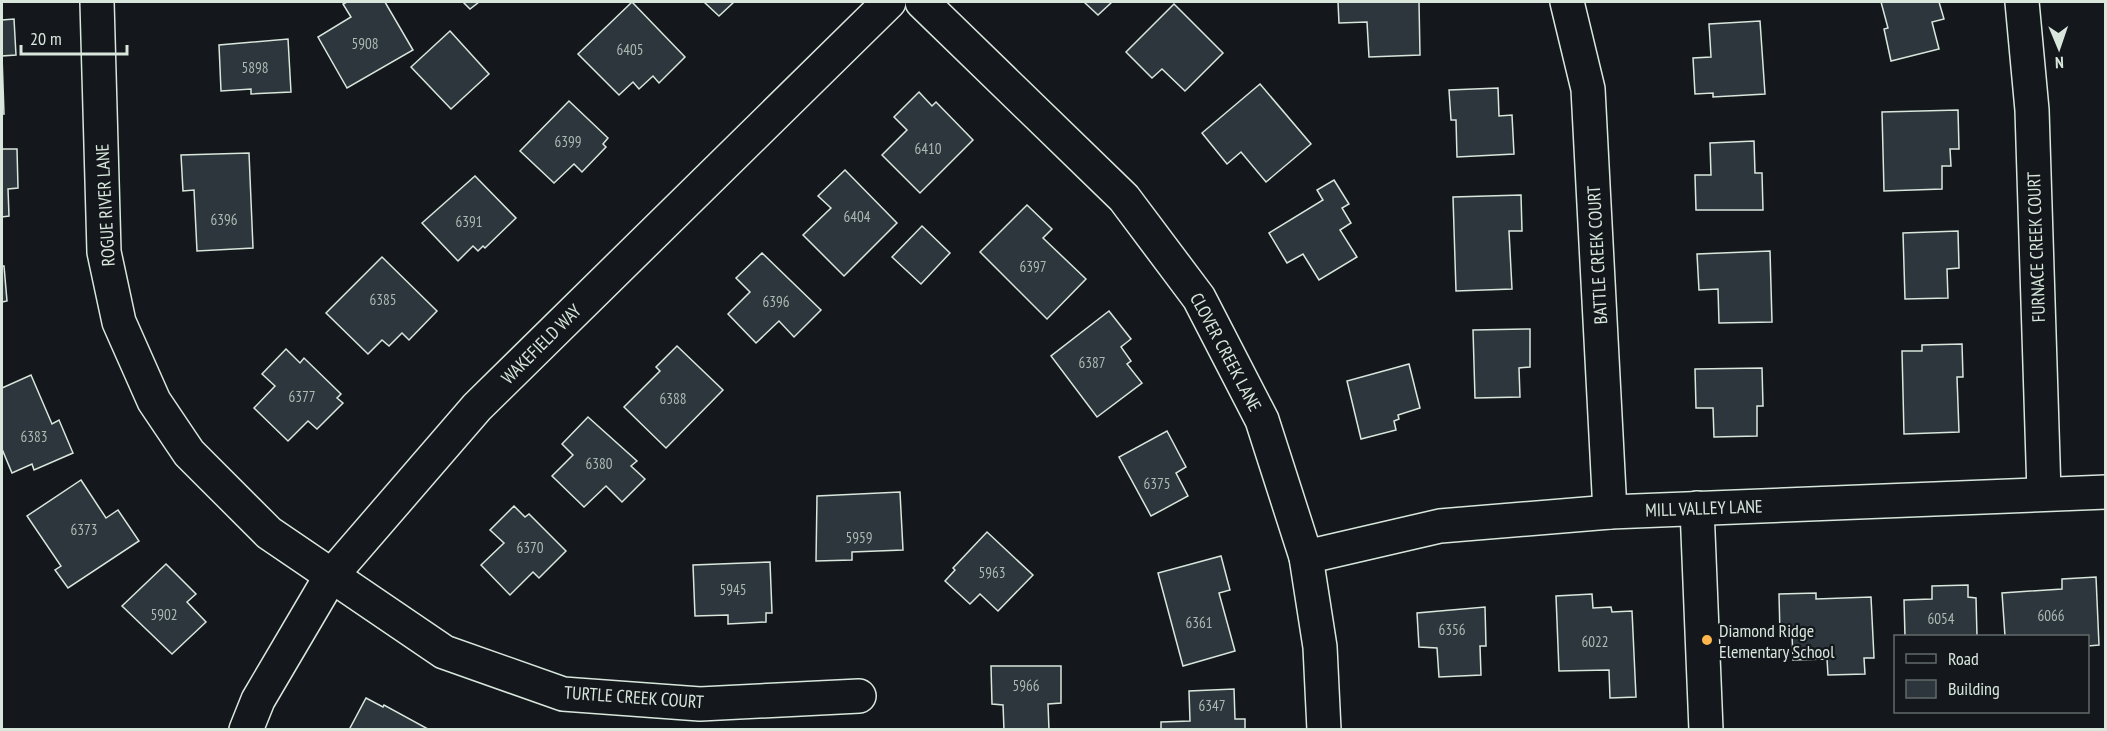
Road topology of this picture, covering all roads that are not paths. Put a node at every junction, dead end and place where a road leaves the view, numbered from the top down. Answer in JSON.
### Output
{"nodes":[{"id":1,"x":96,"y":2,"type":"edge"},
{"id":2,"x":889,"y":2,"type":"edge"},
{"id":3,"x":922,"y":2,"type":"edge"},
{"id":4,"x":1568,"y":2,"type":"edge"},
{"id":5,"x":2022,"y":2,"type":"edge"},
{"id":6,"x":2106,"y":492,"type":"edge"},
{"id":7,"x":2044,"y":493,"type":"junction"},
{"id":8,"x":1697,"y":508,"type":"junction"},
{"id":9,"x":1610,"y":512,"type":"junction"},
{"id":10,"x":1306,"y":557,"type":"junction"},
{"id":11,"x":331,"y":576,"type":"junction"},
{"id":12,"x":859,"y":696,"type":"dead end"},
{"id":13,"x":246,"y":729,"type":"edge"},
{"id":14,"x":1324,"y":729,"type":"edge"},
{"id":15,"x":1706,"y":729,"type":"edge"}],
"edges":[{"from":1,"to":11,"type":"street","name":"ROGUE RIVER LANE"},
{"from":2,"to":11,"type":"street","name":"WAKEFIELD WAY"},
{"from":3,"to":10,"type":"street","name":"CLOVER CREEK LANE"},
{"from":4,"to":9,"type":"street","name":"BATTLE CREEK COURT"},
{"from":5,"to":7,"type":"street","name":"FURNACE CREEK COURT"},
{"from":6,"to":7,"type":"street","name":"MILL VALLEY LANE"},
{"from":7,"to":8,"type":"street","name":"MILL VALLEY LANE"},
{"from":8,"to":9,"type":"street","name":"MILL VALLEY LANE"},
{"from":8,"to":15,"type":"street"},
{"from":9,"to":10,"type":"street","name":"MILL VALLEY LANE"},
{"from":10,"to":14,"type":"street","name":"CLOVER CREEK LANE"},
{"from":11,"to":12,"type":"street","name":"TURTLE CREEK COURT"},
{"from":11,"to":13,"type":"street","name":"WAKEFIELD WAY"}]}
